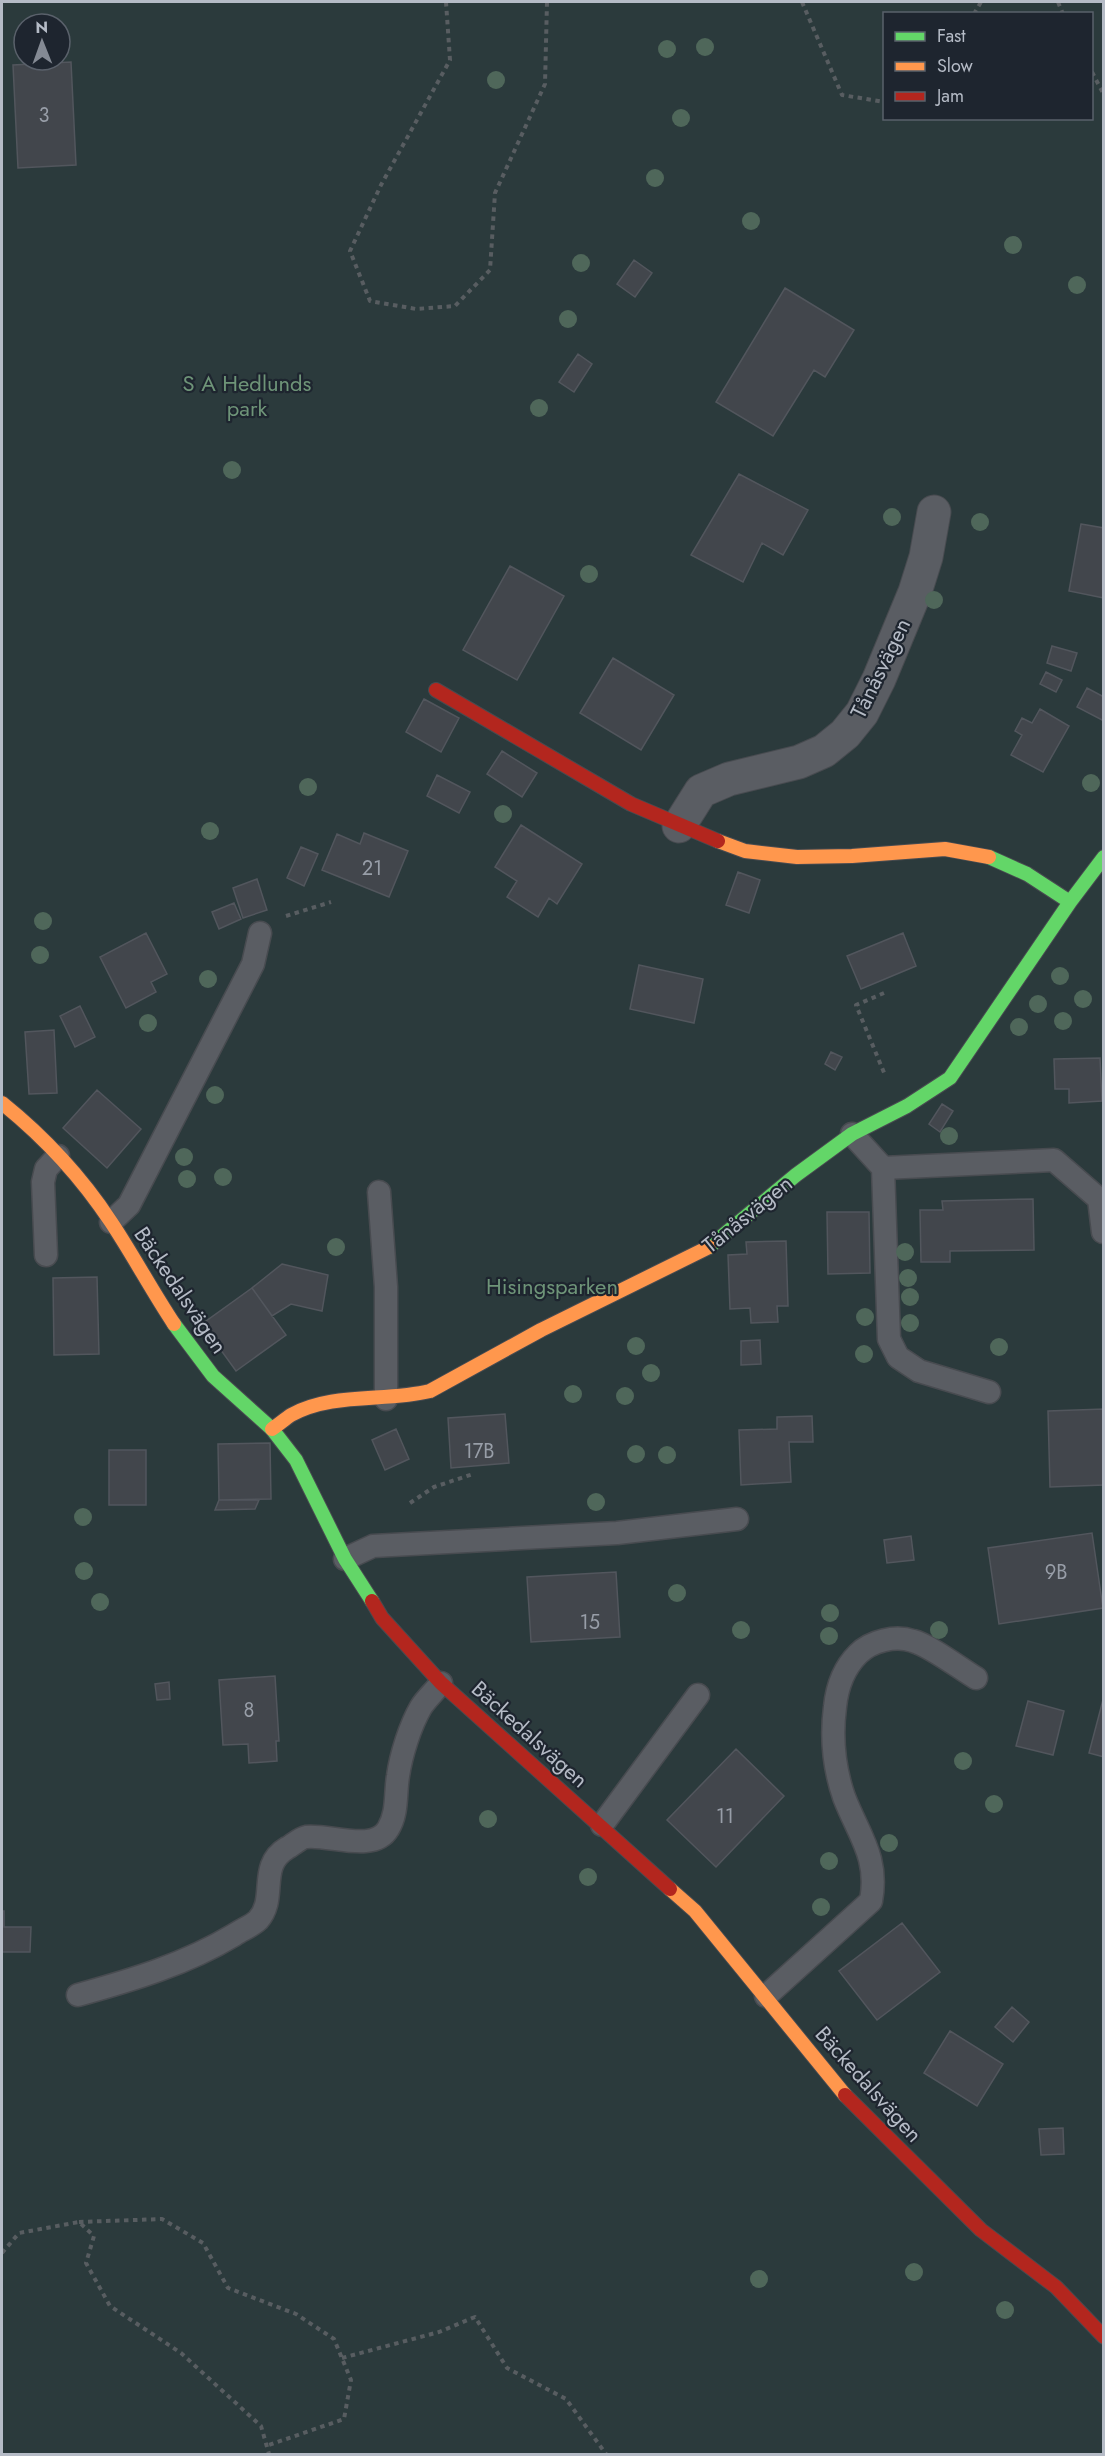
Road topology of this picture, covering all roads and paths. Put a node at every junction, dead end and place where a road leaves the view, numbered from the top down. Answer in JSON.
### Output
{"nodes":[{"id":1,"x":446,"y":2,"type":"edge"},
{"id":2,"x":547,"y":2,"type":"edge"},
{"id":3,"x":802,"y":2,"type":"edge"},
{"id":4,"x":1093,"y":74,"type":"edge"},
{"id":5,"x":1104,"y":95,"type":"edge"},
{"id":6,"x":883,"y":102,"type":"edge"},
{"id":7,"x":934,"y":512,"type":"dead end"},
{"id":8,"x":436,"y":690,"type":"dead end"},
{"id":9,"x":678,"y":826,"type":"junction"},
{"id":10,"x":1104,"y":857,"type":"edge"},
{"id":11,"x":331,"y":902,"type":"dead end"},
{"id":12,"x":1070,"y":902,"type":"junction"},
{"id":13,"x":260,"y":933,"type":"joint"},
{"id":14,"x":884,"y":993,"type":"dead end"},
{"id":15,"x":2,"y":1103,"type":"edge"},
{"id":16,"x":902,"y":1109,"type":"junction"},
{"id":17,"x":852,"y":1134,"type":"junction"},
{"id":18,"x":57,"y":1156,"type":"junction"},
{"id":19,"x":883,"y":1168,"type":"junction"},
{"id":20,"x":379,"y":1192,"type":"dead end"},
{"id":21,"x":111,"y":1222,"type":"junction"},
{"id":22,"x":1103,"y":1232,"type":"edge"},
{"id":23,"x":46,"y":1255,"type":"dead end"},
{"id":24,"x":989,"y":1392,"type":"dead end"},
{"id":25,"x":386,"y":1399,"type":"junction"},
{"id":26,"x":272,"y":1429,"type":"junction"},
{"id":27,"x":473,"y":1474,"type":"dead end"},
{"id":28,"x":410,"y":1503,"type":"dead end"},
{"id":29,"x":737,"y":1519,"type":"dead end"},
{"id":30,"x":345,"y":1559,"type":"junction"},
{"id":31,"x":976,"y":1678,"type":"dead end"},
{"id":32,"x":441,"y":1683,"type":"junction"},
{"id":33,"x":698,"y":1695,"type":"dead end"},
{"id":34,"x":602,"y":1825,"type":"junction"},
{"id":35,"x":78,"y":1995,"type":"dead end"},
{"id":36,"x":766,"y":1996,"type":"junction"},
{"id":37,"x":79,"y":2222,"type":"junction"},
{"id":38,"x":2,"y":2253,"type":"edge"},
{"id":39,"x":1104,"y":2337,"type":"edge"},
{"id":40,"x":342,"y":2358,"type":"junction"},
{"id":41,"x":266,"y":2446,"type":"junction"},
{"id":42,"x":268,"y":2454,"type":"edge"},
{"id":43,"x":606,"y":2454,"type":"edge"}],
"edges":[{"from":1,"to":2,"type":"path"},
{"from":3,"to":6,"type":"path"},
{"from":4,"to":5,"type":"path"},
{"from":7,"to":9,"type":"street","name":"Tånåsvägen"},
{"from":8,"to":9,"type":"street"},
{"from":9,"to":12,"type":"street"},
{"from":10,"to":12,"type":"street","name":"Tånåsvägen"},
{"from":11,"to":13,"type":"path"},
{"from":12,"to":16,"type":"street","name":"Tånåsvägen"},
{"from":13,"to":21,"type":"lane"},
{"from":14,"to":16,"type":"path"},
{"from":15,"to":18,"type":"street","name":"Bäckedalsvägen"},
{"from":16,"to":17,"type":"street","name":"Tånåsvägen"},
{"from":17,"to":19,"type":"lane"},
{"from":17,"to":25,"type":"street","name":"Tånåsvägen"},
{"from":18,"to":21,"type":"street","name":"Bäckedalsvägen"},
{"from":18,"to":23,"type":"lane"},
{"from":19,"to":22,"type":"lane"},
{"from":19,"to":24,"type":"lane"},
{"from":20,"to":25,"type":"lane"},
{"from":21,"to":26,"type":"street","name":"Bäckedalsvägen"},
{"from":25,"to":26,"type":"street","name":"Tånåsvägen"},
{"from":26,"to":30,"type":"street","name":"Bäckedalsvägen"},
{"from":27,"to":28,"type":"path"},
{"from":29,"to":30,"type":"lane"},
{"from":30,"to":32,"type":"street","name":"Bäckedalsvägen"},
{"from":31,"to":36,"type":"lane"},
{"from":32,"to":34,"type":"street","name":"Bäckedalsvägen"},
{"from":32,"to":35,"type":"lane"},
{"from":33,"to":34,"type":"lane"},
{"from":34,"to":36,"type":"street","name":"Bäckedalsvägen"},
{"from":36,"to":39,"type":"street","name":"Bäckedalsvägen"},
{"from":37,"to":38,"type":"path"},
{"from":37,"to":40,"type":"path"},
{"from":37,"to":41,"type":"path"},
{"from":40,"to":41,"type":"path"},
{"from":40,"to":43,"type":"path"},
{"from":41,"to":42,"type":"path"}]}
